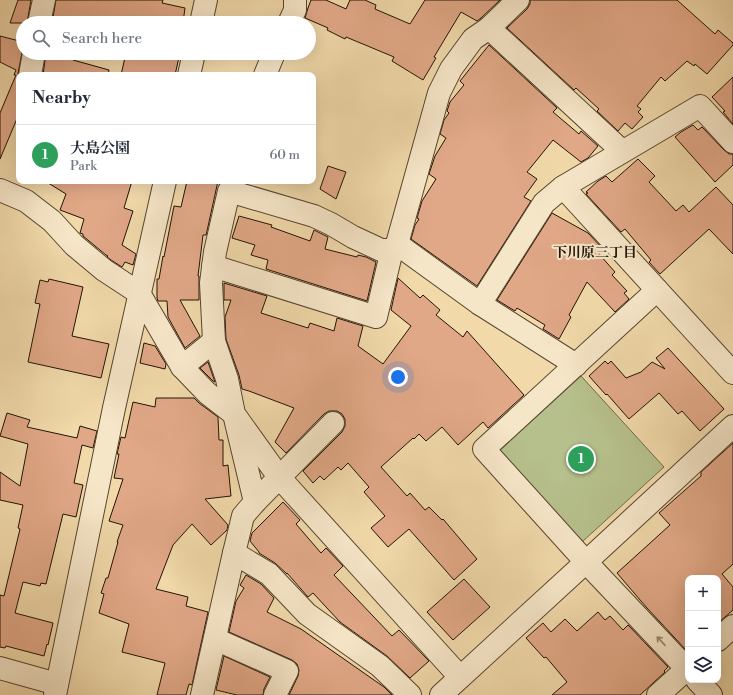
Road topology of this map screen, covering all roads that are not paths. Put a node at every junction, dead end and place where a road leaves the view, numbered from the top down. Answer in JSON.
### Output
{"nodes":[{"id":1,"x":44,"y":0,"type":"edge"},
{"id":2,"x":206,"y":0,"type":"edge"},
{"id":3,"x":295,"y":0,"type":"edge"},
{"id":4,"x":518,"y":0,"type":"edge"},
{"id":5,"x":41,"y":16,"type":"edge"},
{"id":6,"x":202,"y":16,"type":"edge"},
{"id":7,"x":292,"y":16,"type":"edge"},
{"id":8,"x":489,"y":28,"type":"junction"},
{"id":9,"x":33,"y":60,"type":"edge"},
{"id":10,"x":192,"y":60,"type":"edge"},
{"id":11,"x":271,"y":60,"type":"edge"},
{"id":12,"x":31,"y":72,"type":"edge"},
{"id":13,"x":190,"y":72,"type":"edge"},
{"id":14,"x":266,"y":72,"type":"edge"},
{"id":15,"x":733,"y":142,"type":"edge"},
{"id":16,"x":622,"y":152,"type":"junction"},
{"id":17,"x":164,"y":184,"type":"edge"},
{"id":18,"x":231,"y":186,"type":"edge"},
{"id":19,"x":563,"y":187,"type":"junction"},
{"id":20,"x":0,"y":190,"type":"edge"},
{"id":21,"x":26,"y":191,"type":"edge"},
{"id":22,"x":394,"y":247,"type":"junction"},
{"id":23,"x":213,"y":266,"type":"junction"},
{"id":24,"x":657,"y":290,"type":"junction"},
{"id":25,"x":139,"y":293,"type":"junction"},
{"id":26,"x":480,"y":304,"type":"junction"},
{"id":27,"x":214,"y":341,"type":"junction"},
{"id":28,"x":576,"y":365,"type":"junction"},
{"id":29,"x":182,"y":367,"type":"junction"},
{"id":30,"x":733,"y":373,"type":"edge"},
{"id":31,"x":234,"y":414,"type":"junction"},
{"id":32,"x":333,"y":423,"type":"dead end"},
{"id":33,"x":733,"y":426,"type":"edge"},
{"id":34,"x":279,"y":477,"type":"junction"},
{"id":35,"x":256,"y":502,"type":"junction"},
{"id":36,"x":234,"y":553,"type":"junction"},
{"id":37,"x":586,"y":562,"type":"junction"},
{"id":38,"x":733,"y":626,"type":"edge"},
{"id":39,"x":721,"y":637,"type":"edge"},
{"id":40,"x":215,"y":639,"type":"junction"},
{"id":41,"x":685,"y":667,"type":"edge"},
{"id":42,"x":0,"y":668,"type":"edge"},
{"id":43,"x":685,"y":676,"type":"edge"},
{"id":44,"x":460,"y":677,"type":"junction"},
{"id":45,"x":700,"y":683,"type":"edge"},
{"id":46,"x":56,"y":690,"type":"edge"},
{"id":47,"x":202,"y":695,"type":"edge"},
{"id":48,"x":275,"y":695,"type":"edge"},
{"id":49,"x":410,"y":695,"type":"edge"},
{"id":50,"x":441,"y":695,"type":"edge"},
{"id":51,"x":658,"y":695,"type":"edge"},
{"id":52,"x":711,"y":695,"type":"edge"}],
"edges":[{"from":1,"to":5,"type":"street"},
{"from":2,"to":6,"type":"street"},
{"from":3,"to":7,"type":"street"},
{"from":4,"to":8,"type":"street"},
{"from":8,"to":16,"type":"street"},
{"from":8,"to":22,"type":"street"},
{"from":9,"to":12,"type":"street"},
{"from":10,"to":13,"type":"street"},
{"from":11,"to":14,"type":"street"},
{"from":15,"to":16,"type":"street"},
{"from":16,"to":19,"type":"street"},
{"from":17,"to":25,"type":"street"},
{"from":18,"to":22,"type":"street"},
{"from":18,"to":23,"type":"street"},
{"from":19,"to":24,"type":"street"},
{"from":19,"to":26,"type":"street"},
{"from":20,"to":21,"type":"street"},
{"from":21,"to":25,"type":"street"},
{"from":22,"to":23,"type":"street"},
{"from":22,"to":26,"type":"street"},
{"from":23,"to":27,"type":"street"},
{"from":24,"to":28,"type":"street"},
{"from":24,"to":30,"type":"street"},
{"from":25,"to":29,"type":"street"},
{"from":25,"to":46,"type":"street"},
{"from":26,"to":28,"type":"street"},
{"from":27,"to":29,"type":"street"},
{"from":27,"to":31,"type":"street"},
{"from":28,"to":37,"type":"street"},
{"from":29,"to":31,"type":"street"},
{"from":31,"to":34,"type":"street"},
{"from":31,"to":35,"type":"street"},
{"from":32,"to":34,"type":"street"},
{"from":33,"to":37,"type":"street"},
{"from":34,"to":35,"type":"street"},
{"from":34,"to":44,"type":"street"},
{"from":35,"to":36,"type":"street"},
{"from":36,"to":40,"type":"street"},
{"from":36,"to":49,"type":"street"},
{"from":41,"to":37,"type":"street","one_way":true},
{"from":37,"to":44,"type":"street"},
{"from":38,"to":39,"type":"street"},
{"from":40,"to":47,"type":"street"},
{"from":40,"to":48,"type":"street"},
{"from":42,"to":46,"type":"street"},
{"from":43,"to":51,"type":"street"},
{"from":44,"to":50,"type":"street"},
{"from":45,"to":52,"type":"street"}]}
